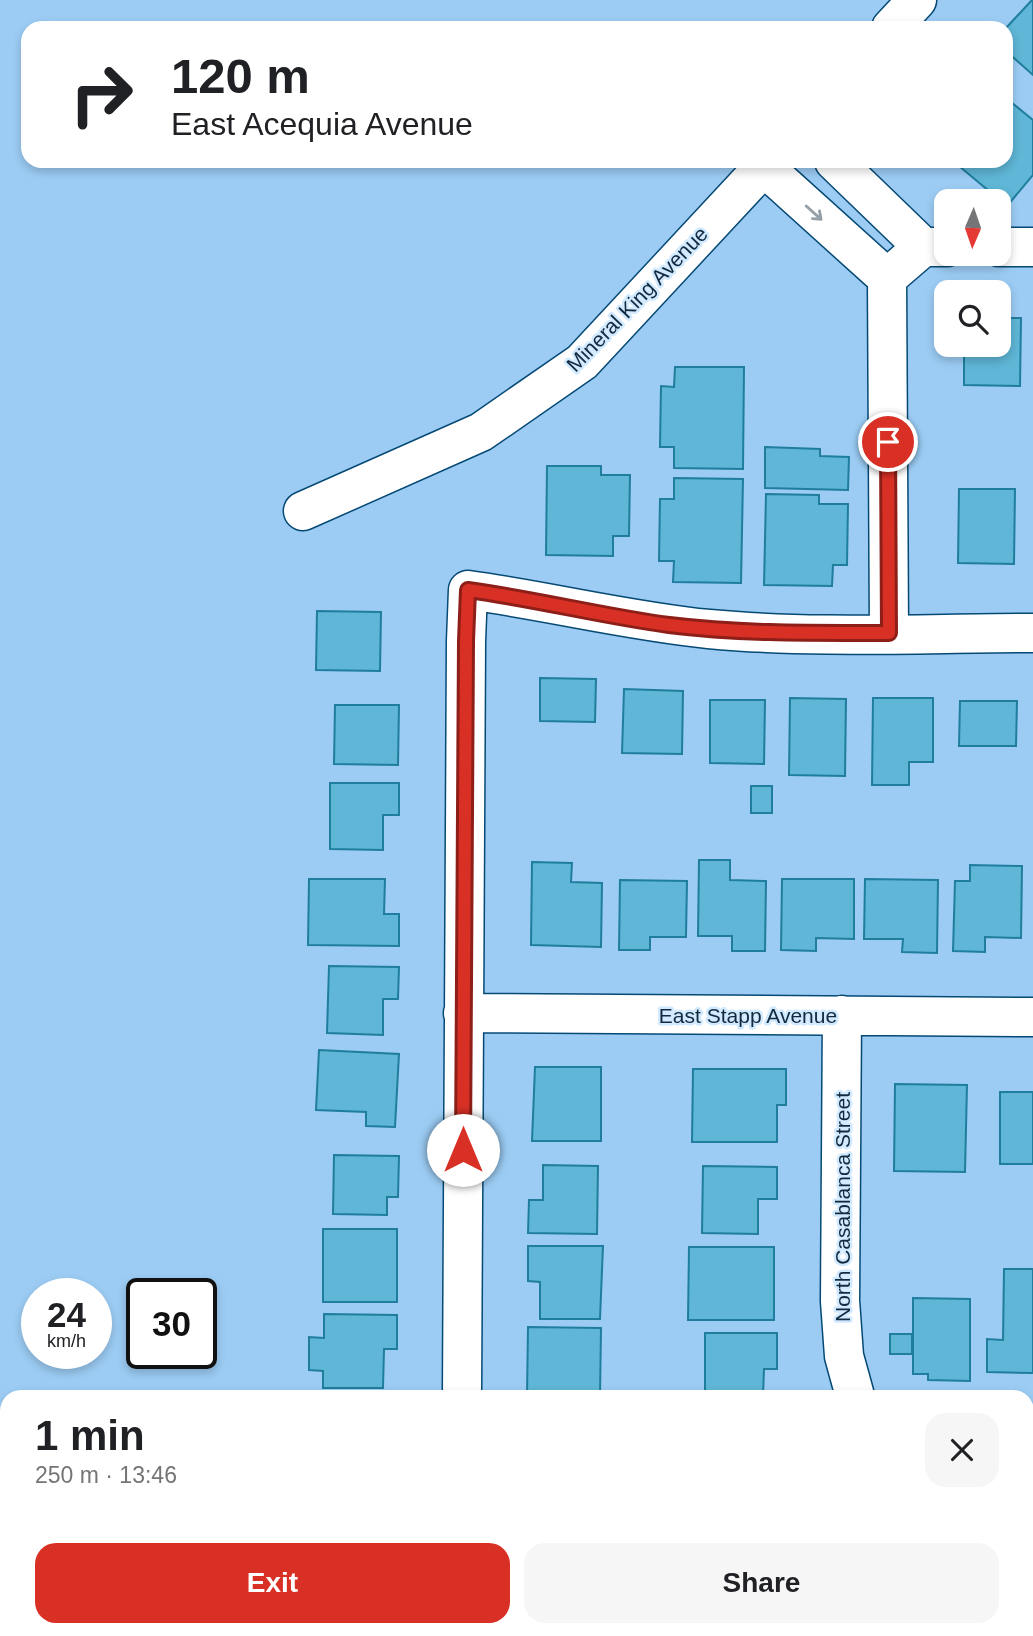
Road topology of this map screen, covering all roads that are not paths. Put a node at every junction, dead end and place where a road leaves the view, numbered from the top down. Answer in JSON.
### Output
{"nodes":[{"id":1,"x":917,"y":0,"type":"edge"},
{"id":2,"x":898,"y":21,"type":"edge"},
{"id":3,"x":762,"y":168,"type":"edge"},
{"id":4,"x":772,"y":168,"type":"edge"},
{"id":5,"x":840,"y":168,"type":"edge"},
{"id":6,"x":1012,"y":247,"type":"edge"},
{"id":7,"x":1033,"y":247,"type":"edge"},
{"id":8,"x":915,"y":259,"type":"edge"},
{"id":9,"x":303,"y":511,"type":"dead end"},
{"id":10,"x":889,"y":633,"type":"junction"},
{"id":11,"x":1033,"y":633,"type":"edge"},
{"id":12,"x":463,"y":1013,"type":"junction"},
{"id":13,"x":842,"y":1015,"type":"junction"},
{"id":14,"x":1033,"y":1017,"type":"edge"},
{"id":15,"x":461,"y":1390,"type":"edge"},
{"id":16,"x":854,"y":1390,"type":"edge"}],
"edges":[{"from":1,"to":2,"type":"street"},
{"from":3,"to":9,"type":"street","name":"Mineral King Avenue"},
{"from":4,"to":8,"type":"street","one_way":true},
{"from":5,"to":8,"type":"street"},
{"from":6,"to":7,"type":"street"},
{"from":8,"to":10,"type":"street"},
{"from":10,"to":11,"type":"street"},
{"from":10,"to":12,"type":"street"},
{"from":12,"to":13,"type":"street","name":"East Stapp Avenue"},
{"from":12,"to":15,"type":"street"},
{"from":13,"to":14,"type":"street","name":"East Stapp Avenue"},
{"from":13,"to":16,"type":"street","name":"North Casablanca Street"}]}
